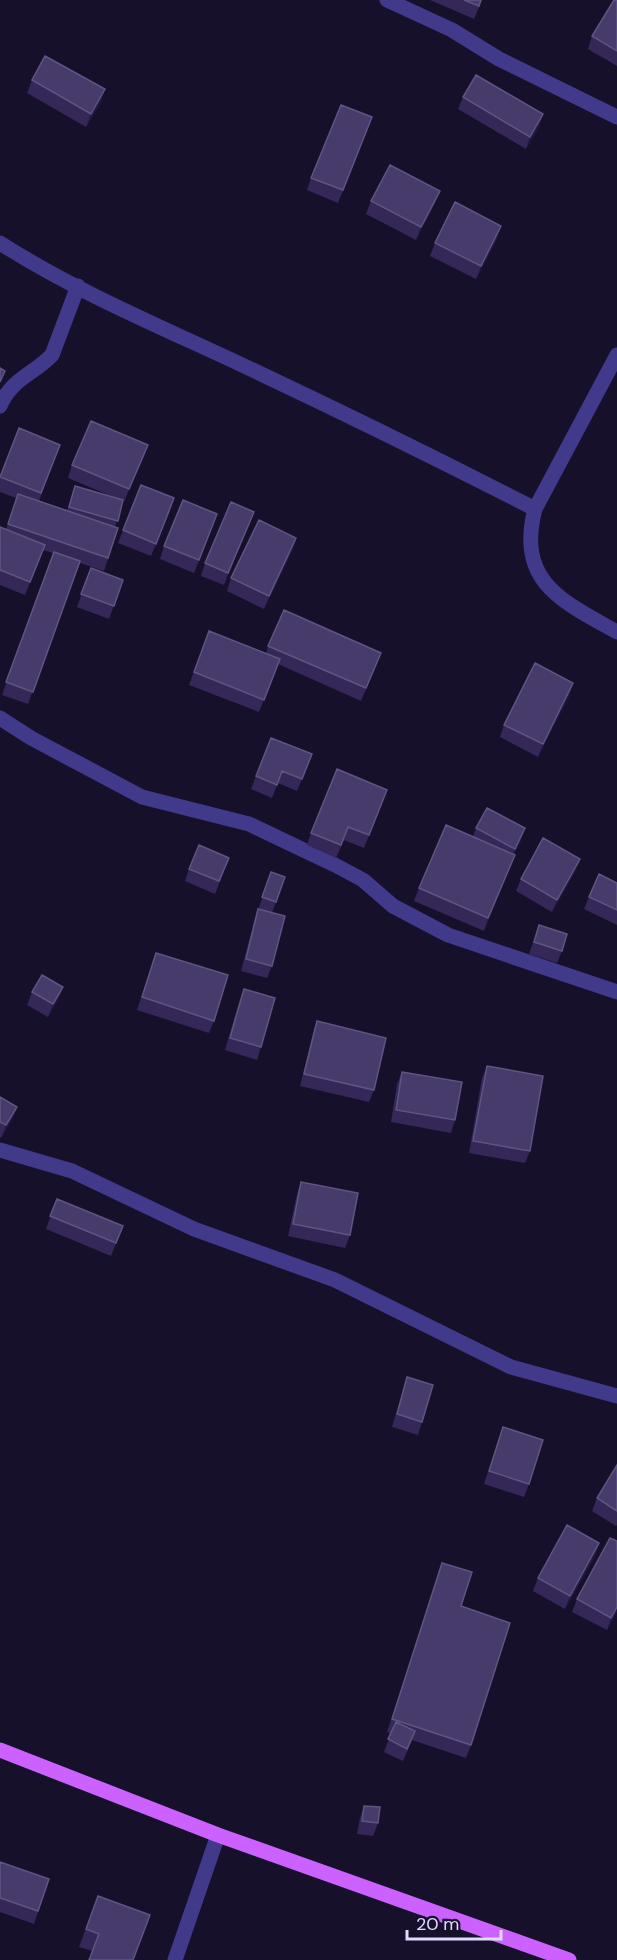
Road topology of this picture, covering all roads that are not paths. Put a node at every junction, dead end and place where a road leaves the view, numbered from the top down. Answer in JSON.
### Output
{"nodes":[{"id":1,"x":387,"y":0,"type":"edge"},
{"id":2,"x":617,"y":117,"type":"edge"},
{"id":3,"x":0,"y":243,"type":"edge"},
{"id":4,"x":78,"y":286,"type":"junction"},
{"id":5,"x":617,"y":355,"type":"edge"},
{"id":6,"x":0,"y":406,"type":"edge"},
{"id":7,"x":535,"y":510,"type":"junction"},
{"id":8,"x":617,"y":632,"type":"edge"},
{"id":9,"x":0,"y":718,"type":"edge"},
{"id":10,"x":617,"y":992,"type":"edge"},
{"id":11,"x":0,"y":1150,"type":"edge"},
{"id":12,"x":617,"y":1396,"type":"edge"},
{"id":13,"x":0,"y":1750,"type":"edge"},
{"id":14,"x":218,"y":1835,"type":"junction"},
{"id":15,"x":175,"y":1960,"type":"edge"},
{"id":16,"x":569,"y":1960,"type":"edge"}],
"edges":[{"from":1,"to":2,"type":"street"},
{"from":3,"to":4,"type":"street"},
{"from":4,"to":6,"type":"street"},
{"from":4,"to":7,"type":"street"},
{"from":5,"to":7,"type":"street"},
{"from":7,"to":8,"type":"street"},
{"from":9,"to":10,"type":"street"},
{"from":11,"to":12,"type":"street"},
{"from":13,"to":14,"type":"main road"},
{"from":14,"to":15,"type":"street"},
{"from":14,"to":16,"type":"main road"}]}
